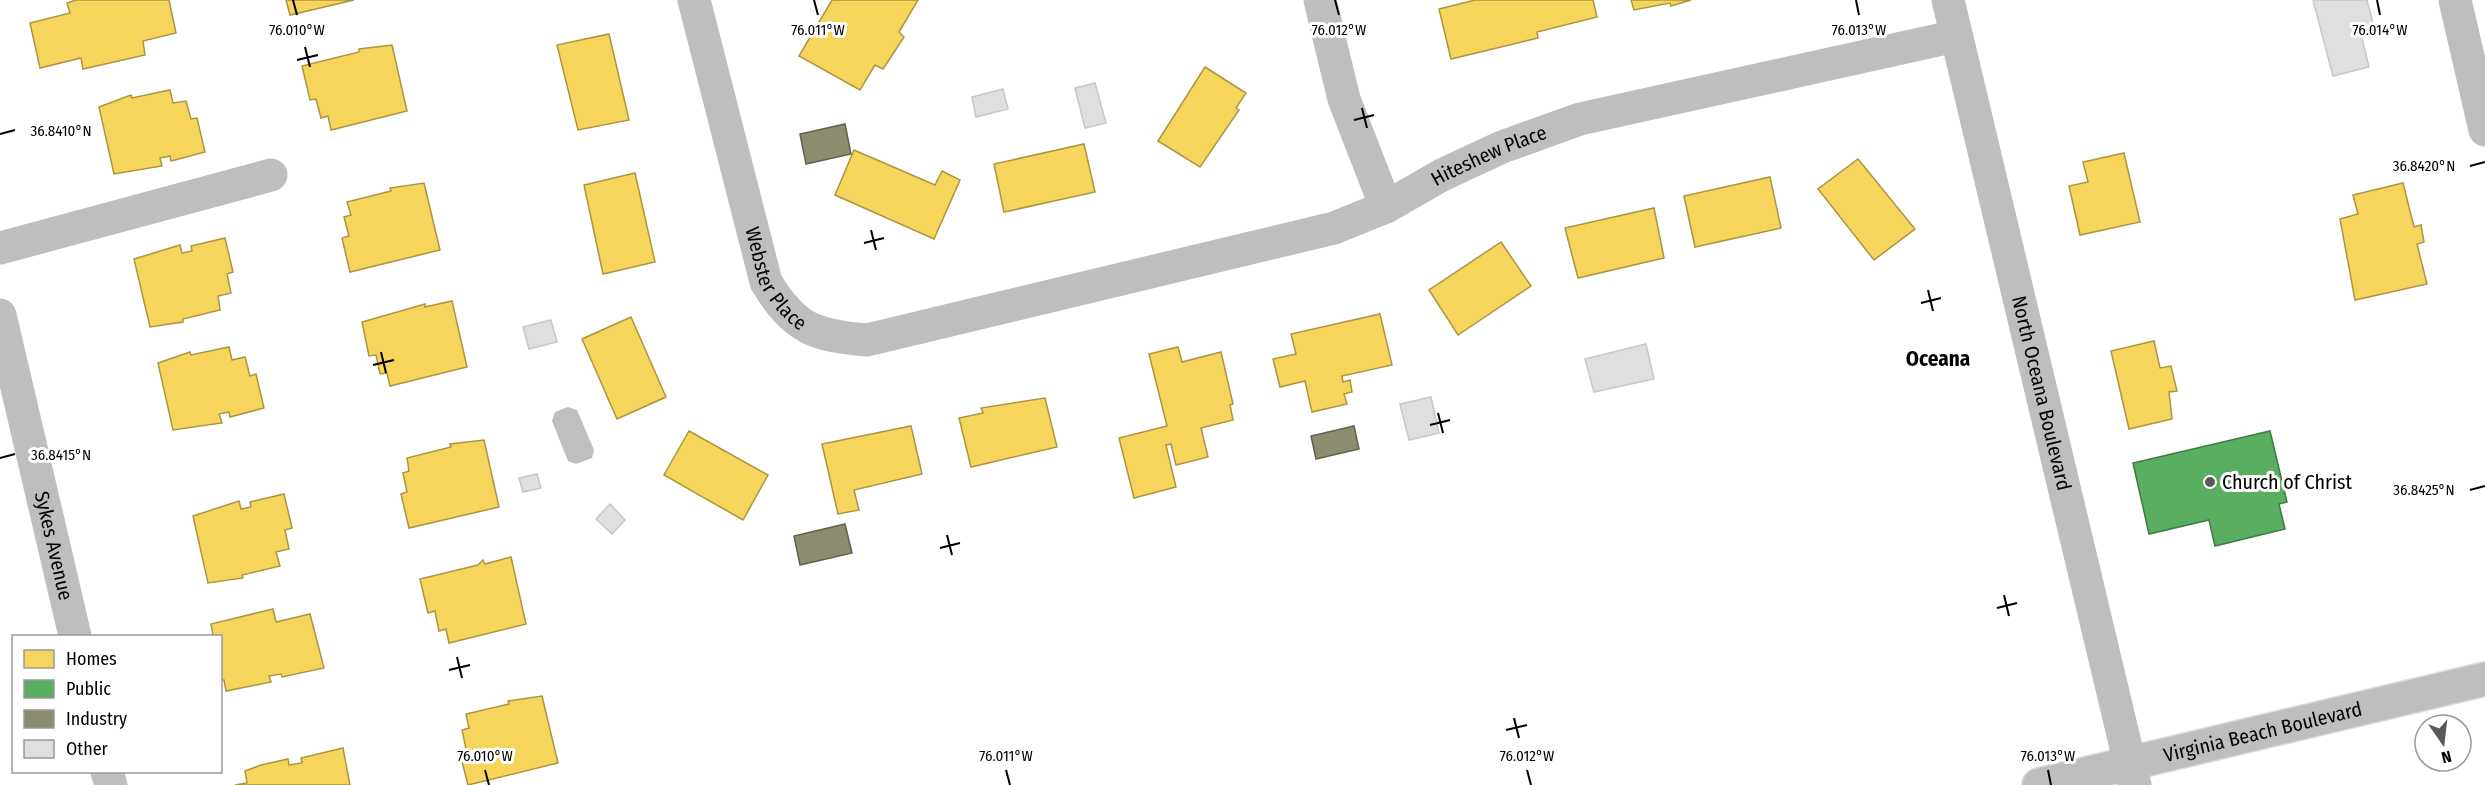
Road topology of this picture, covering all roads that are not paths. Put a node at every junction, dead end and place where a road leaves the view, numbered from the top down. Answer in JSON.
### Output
{"nodes":[{"id":1,"x":694,"y":0,"type":"edge"},
{"id":2,"x":1320,"y":0,"type":"edge"},
{"id":3,"x":1948,"y":0,"type":"edge"},
{"id":4,"x":2455,"y":0,"type":"edge"},
{"id":5,"x":1956,"y":36,"type":"junction"},
{"id":6,"x":2485,"y":130,"type":"edge"},
{"id":7,"x":271,"y":175,"type":"dead end"},
{"id":8,"x":1386,"y":207,"type":"junction"},
{"id":9,"x":0,"y":248,"type":"edge"},
{"id":10,"x":1032,"y":300,"type":"joint"},
{"id":11,"x":0,"y":315,"type":"edge"},
{"id":12,"x":75,"y":635,"type":"edge"},
{"id":13,"x":2485,"y":680,"type":"edge"},
{"id":14,"x":2132,"y":774,"type":"edge"},
{"id":15,"x":2039,"y":785,"type":"edge"}],
"edges":[{"from":1,"to":10,"type":"street","name":"Webster Place"},
{"from":2,"to":8,"type":"street"},
{"from":3,"to":5,"type":"street","name":"North Oceana Boulevard"},
{"from":4,"to":6,"type":"street"},
{"from":5,"to":8,"type":"street","name":"Hiteshew Place"},
{"from":5,"to":14,"type":"street","name":"North Oceana Boulevard"},
{"from":7,"to":9,"type":"street"},
{"from":8,"to":10,"type":"street","name":"Hiteshew Place"},
{"from":11,"to":12,"type":"street","name":"Sykes Avenue"},
{"from":13,"to":14,"type":"street","name":"Virginia Beach Boulevard"},
{"from":14,"to":15,"type":"street","name":"Virginia Beach Boulevard"}]}
